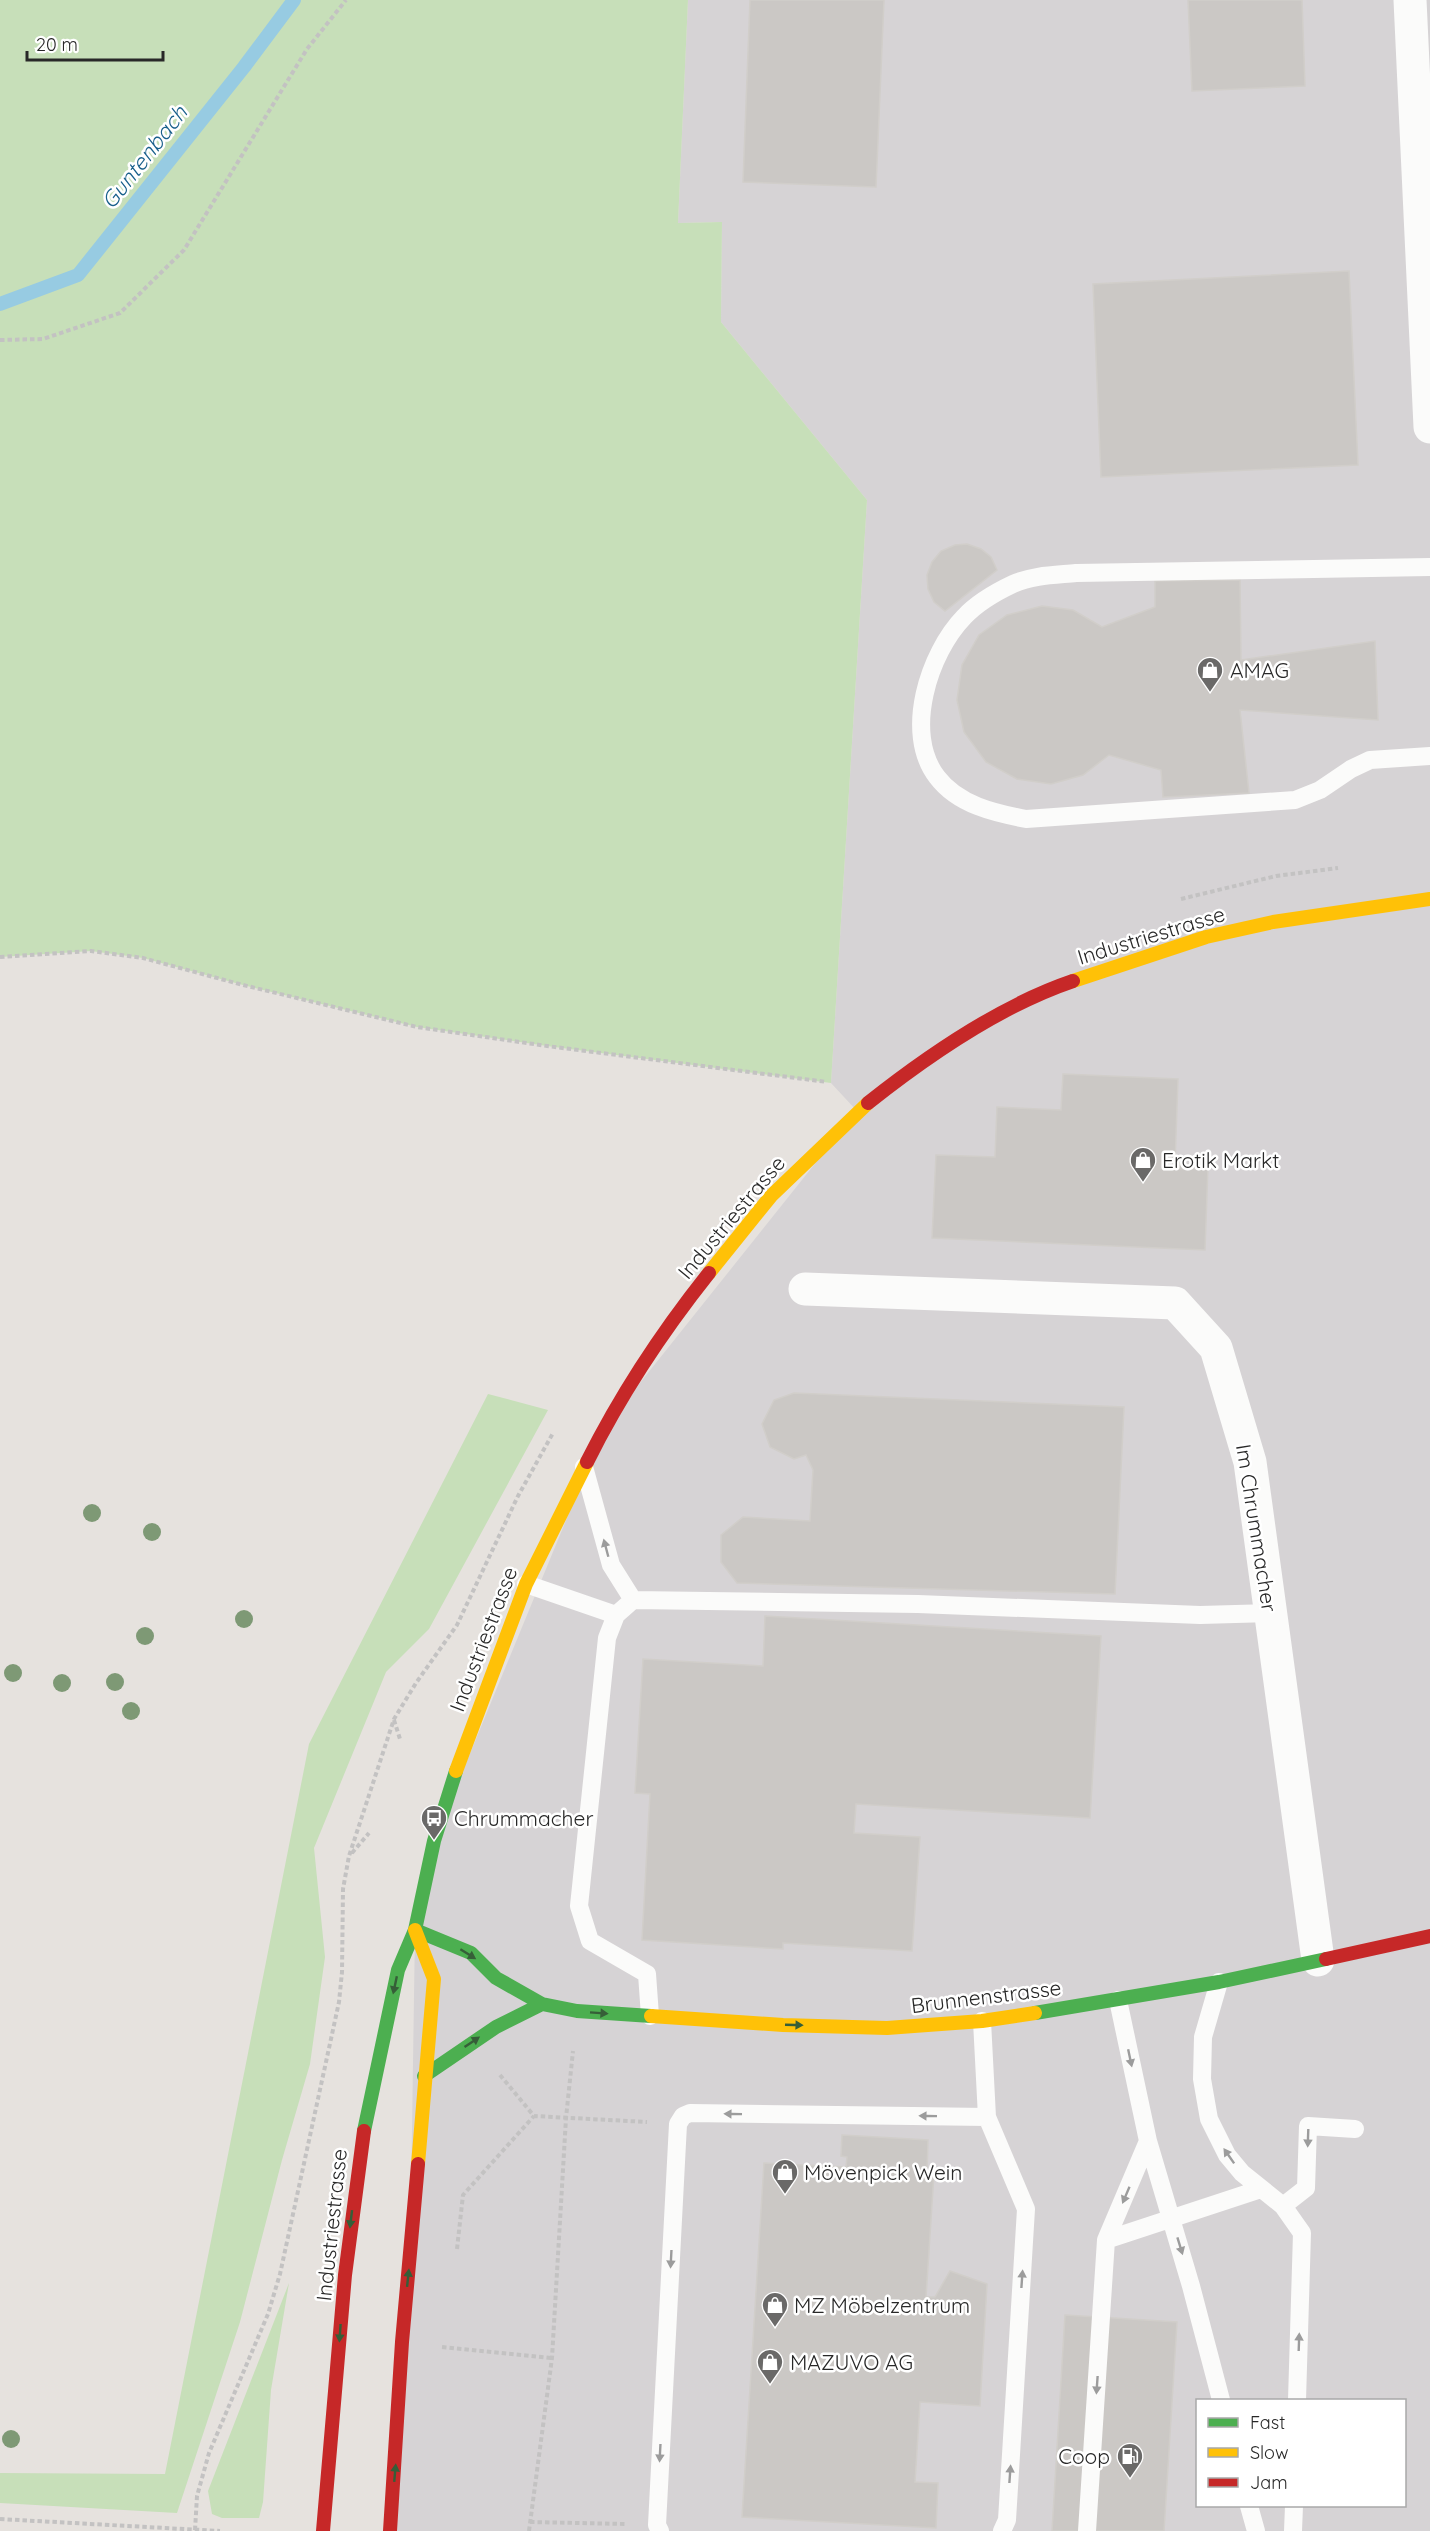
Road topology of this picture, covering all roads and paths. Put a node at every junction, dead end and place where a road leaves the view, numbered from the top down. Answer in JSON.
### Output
{"nodes":[{"id":1,"x":346,"y":0,"type":"edge"},
{"id":2,"x":1417,"y":8,"type":"edge"},
{"id":3,"x":0,"y":340,"type":"edge"},
{"id":4,"x":1430,"y":427,"type":"edge"},
{"id":5,"x":1430,"y":567,"type":"edge"},
{"id":6,"x":1430,"y":756,"type":"edge"},
{"id":7,"x":1430,"y":898,"type":"edge"},
{"id":8,"x":0,"y":957,"type":"edge"},
{"id":9,"x":857,"y":1111,"type":"junction"},
{"id":10,"x":805,"y":1289,"type":"dead end"},
{"id":11,"x":584,"y":1466,"type":"junction"},
{"id":12,"x":526,"y":1584,"type":"junction"},
{"id":13,"x":633,"y":1600,"type":"junction"},
{"id":14,"x":1271,"y":1613,"type":"junction"},
{"id":15,"x":616,"y":1615,"type":"junction"},
{"id":16,"x":400,"y":1739,"type":"dead end"},
{"id":17,"x":369,"y":1833,"type":"dead end"},
{"id":18,"x":349,"y":1856,"type":"junction"},
{"id":19,"x":415,"y":1930,"type":"junction"},
{"id":20,"x":1430,"y":1936,"type":"edge"},
{"id":21,"x":1318,"y":1960,"type":"junction"},
{"id":22,"x":1219,"y":1982,"type":"junction"},
{"id":23,"x":1118,"y":2000,"type":"junction"},
{"id":24,"x":542,"y":2004,"type":"junction"},
{"id":25,"x":577,"y":2011,"type":"junction"},
{"id":26,"x":650,"y":2016,"type":"junction"},
{"id":27,"x":982,"y":2021,"type":"junction"},
{"id":28,"x":424,"y":2076,"type":"junction"},
{"id":29,"x":534,"y":2116,"type":"dead end"},
{"id":30,"x":987,"y":2117,"type":"junction"},
{"id":31,"x":566,"y":2118,"type":"junction"},
{"id":32,"x":678,"y":2124,"type":"junction"},
{"id":33,"x":1355,"y":2128,"type":"dead end"},
{"id":34,"x":1148,"y":2141,"type":"junction"},
{"id":35,"x":1261,"y":2189,"type":"junction"},
{"id":36,"x":1283,"y":2206,"type":"junction"},
{"id":37,"x":1171,"y":2218,"type":"junction"},
{"id":38,"x":1106,"y":2240,"type":"junction"},
{"id":39,"x":457,"y":2249,"type":"dead end"},
{"id":40,"x":402,"y":2343,"type":"junction"},
{"id":41,"x":552,"y":2358,"type":"junction"},
{"id":42,"x":1221,"y":2399,"type":"edge"},
{"id":43,"x":1297,"y":2399,"type":"edge"},
{"id":44,"x":1250,"y":2507,"type":"edge"},
{"id":45,"x":1294,"y":2507,"type":"edge"},
{"id":46,"x":0,"y":2519,"type":"edge"},
{"id":47,"x":530,"y":2522,"type":"junction"},
{"id":48,"x":658,"y":2528,"type":"edge"},
{"id":49,"x":195,"y":2530,"type":"edge"},
{"id":50,"x":220,"y":2531,"type":"edge"},
{"id":51,"x":322,"y":2531,"type":"edge"},
{"id":52,"x":390,"y":2531,"type":"edge"},
{"id":53,"x":529,"y":2531,"type":"edge"},
{"id":54,"x":1002,"y":2531,"type":"edge"},
{"id":55,"x":1087,"y":2531,"type":"edge"},
{"id":56,"x":1256,"y":2531,"type":"edge"},
{"id":57,"x":1293,"y":2531,"type":"edge"}],
"edges":[{"from":1,"to":3,"type":"path"},
{"from":2,"to":4,"type":"street"},
{"from":5,"to":6,"type":"lane"},
{"from":7,"to":9,"type":"main road","name":"Industriestrasse"},
{"from":8,"to":9,"type":"path"},
{"from":9,"to":11,"type":"main road","name":"Industriestrasse"},
{"from":10,"to":14,"type":"street","name":"Im Chrummacher"},
{"from":11,"to":12,"type":"main road","name":"Industriestrasse"},
{"from":13,"to":11,"type":"lane","one_way":true},
{"from":12,"to":15,"type":"lane"},
{"from":12,"to":19,"type":"main road","name":"Industriestrasse"},
{"from":13,"to":14,"type":"lane"},
{"from":13,"to":15,"type":"lane"},
{"from":14,"to":21,"type":"street","name":"Im Chrummacher"},
{"from":15,"to":26,"type":"lane"},
{"from":16,"to":18,"type":"path"},
{"from":17,"to":18,"type":"path"},
{"from":18,"to":49,"type":"path"},
{"from":19,"to":24,"type":"main road","name":"Brunnenstrasse","one_way":true},
{"from":19,"to":28,"type":"main road"},
{"from":19,"to":51,"type":"main road","name":"Industriestrasse","one_way":true},
{"from":20,"to":21,"type":"main road","name":"Brunnenstrasse"},
{"from":21,"to":22,"type":"main road","name":"Brunnenstrasse"},
{"from":22,"to":23,"type":"main road","name":"Brunnenstrasse"},
{"from":35,"to":22,"type":"lane","one_way":true},
{"from":23,"to":27,"type":"main road","name":"Brunnenstrasse"},
{"from":23,"to":34,"type":"lane","one_way":true},
{"from":24,"to":25,"type":"main road","name":"Brunnenstrasse"},
{"from":28,"to":24,"type":"main road","one_way":true},
{"from":25,"to":26,"type":"main road","name":"Brunnenstrasse","one_way":true},
{"from":25,"to":31,"type":"path"},
{"from":26,"to":27,"type":"main road","name":"Brunnenstrasse","one_way":true},
{"from":27,"to":30,"type":"lane"},
{"from":40,"to":28,"type":"main road","one_way":true},
{"from":29,"to":39,"type":"path"},
{"from":30,"to":32,"type":"lane","one_way":true},
{"from":54,"to":30,"type":"lane","one_way":true},
{"from":31,"to":32,"type":"path"},
{"from":31,"to":41,"type":"path"},
{"from":32,"to":48,"type":"lane","one_way":true},
{"from":33,"to":36,"type":"lane","one_way":true},
{"from":34,"to":37,"type":"lane"},
{"from":34,"to":38,"type":"lane","one_way":true},
{"from":35,"to":36,"type":"lane"},
{"from":35,"to":37,"type":"lane"},
{"from":43,"to":36,"type":"lane","one_way":true},
{"from":37,"to":38,"type":"lane"},
{"from":37,"to":42,"type":"lane","one_way":true},
{"from":38,"to":55,"type":"lane","one_way":true},
{"from":40,"to":41,"type":"path"},
{"from":52,"to":40,"type":"main road","one_way":true},
{"from":41,"to":47,"type":"path"},
{"from":44,"to":56,"type":"lane"},
{"from":45,"to":57,"type":"lane"},
{"from":46,"to":49,"type":"path"},
{"from":47,"to":48,"type":"path"},
{"from":47,"to":53,"type":"path"},
{"from":49,"to":50,"type":"path"}]}
